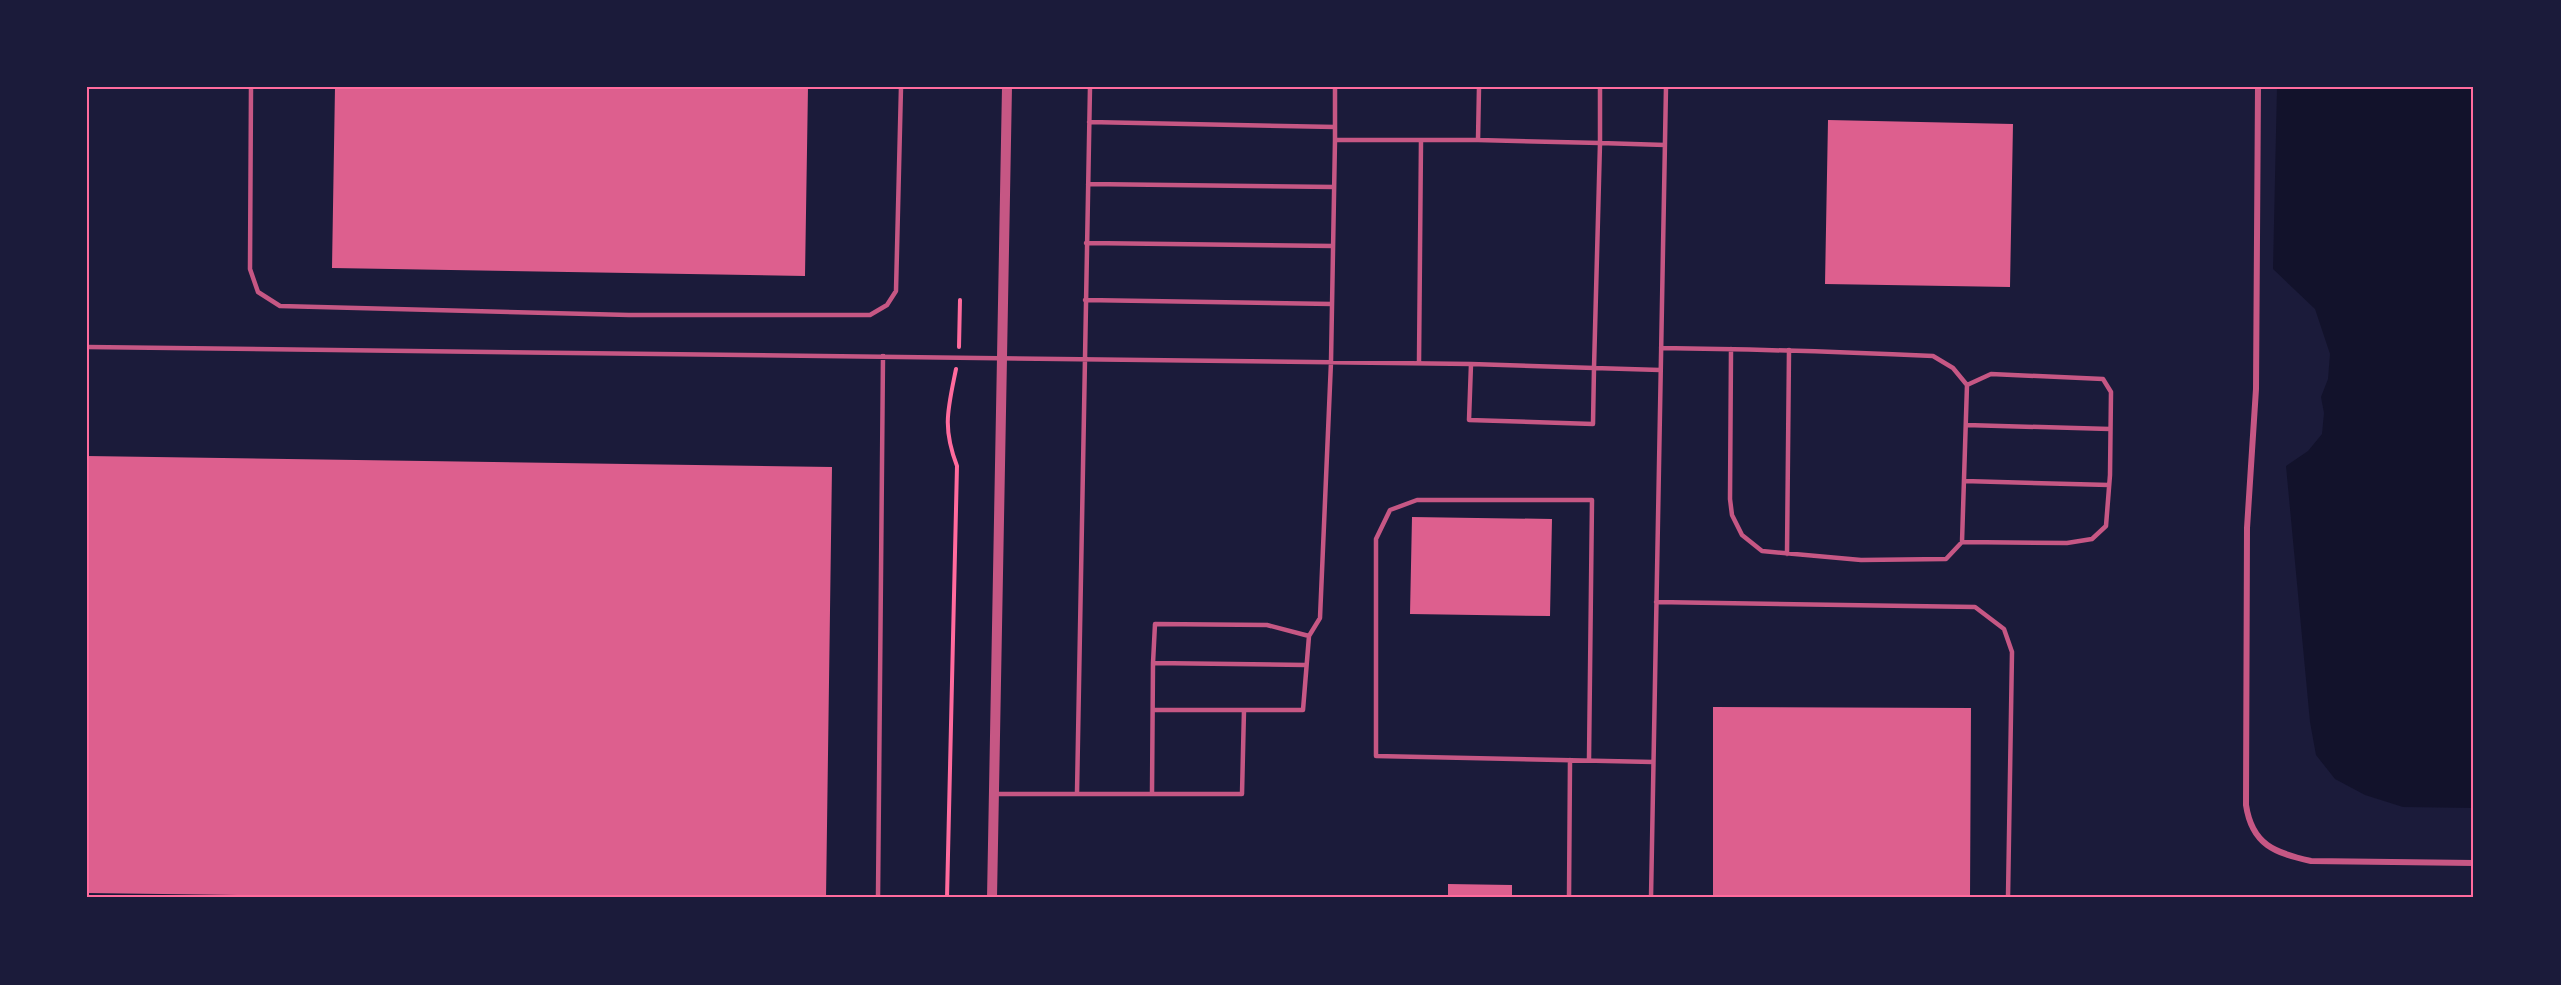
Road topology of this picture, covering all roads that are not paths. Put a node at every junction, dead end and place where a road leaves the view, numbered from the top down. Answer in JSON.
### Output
{"nodes":[{"id":1,"x":251,"y":87,"type":"edge"},
{"id":2,"x":901,"y":87,"type":"edge"},
{"id":3,"x":1007,"y":87,"type":"edge"},
{"id":4,"x":1090,"y":87,"type":"edge"},
{"id":5,"x":1335,"y":87,"type":"edge"},
{"id":6,"x":1479,"y":87,"type":"edge"},
{"id":7,"x":1600,"y":87,"type":"edge"},
{"id":8,"x":1666,"y":87,"type":"edge"},
{"id":9,"x":2258,"y":87,"type":"edge"},
{"id":10,"x":1089,"y":122,"type":"junction"},
{"id":11,"x":1335,"y":127,"type":"junction"},
{"id":12,"x":1335,"y":140,"type":"junction"},
{"id":13,"x":1421,"y":140,"type":"junction"},
{"id":14,"x":1478,"y":140,"type":"junction"},
{"id":15,"x":1600,"y":143,"type":"junction"},
{"id":16,"x":1665,"y":145,"type":"junction"},
{"id":17,"x":1088,"y":184,"type":"junction"},
{"id":18,"x":1335,"y":187,"type":"junction"},
{"id":19,"x":1086,"y":243,"type":"junction"},
{"id":20,"x":1334,"y":246,"type":"junction"},
{"id":21,"x":1085,"y":300,"type":"junction"},
{"id":22,"x":1332,"y":304,"type":"junction"},
{"id":23,"x":87,"y":347,"type":"edge"},
{"id":24,"x":1661,"y":348,"type":"junction"},
{"id":25,"x":1731,"y":349,"type":"junction"},
{"id":26,"x":1789,"y":350,"type":"junction"},
{"id":27,"x":883,"y":356,"type":"junction"},
{"id":28,"x":1002,"y":358,"type":"junction"},
{"id":29,"x":1084,"y":359,"type":"junction"},
{"id":30,"x":1331,"y":362,"type":"junction"},
{"id":31,"x":1419,"y":363,"type":"junction"},
{"id":32,"x":1471,"y":364,"type":"junction"},
{"id":33,"x":1594,"y":368,"type":"junction"},
{"id":34,"x":1660,"y":370,"type":"junction"},
{"id":35,"x":1967,"y":385,"type":"junction"},
{"id":36,"x":1966,"y":425,"type":"junction"},
{"id":37,"x":2110,"y":429,"type":"junction"},
{"id":38,"x":1964,"y":481,"type":"junction"},
{"id":39,"x":2109,"y":485,"type":"junction"},
{"id":40,"x":1962,"y":542,"type":"junction"},
{"id":41,"x":1787,"y":554,"type":"junction"},
{"id":42,"x":1656,"y":602,"type":"junction"},
{"id":43,"x":1309,"y":636,"type":"junction"},
{"id":44,"x":1153,"y":663,"type":"junction"},
{"id":45,"x":1305,"y":665,"type":"junction"},
{"id":46,"x":1153,"y":710,"type":"junction"},
{"id":47,"x":1244,"y":710,"type":"junction"},
{"id":48,"x":1570,"y":760,"type":"junction"},
{"id":49,"x":1589,"y":760,"type":"junction"},
{"id":50,"x":1653,"y":762,"type":"junction"},
{"id":51,"x":1077,"y":793,"type":"junction"},
{"id":52,"x":1152,"y":793,"type":"junction"},
{"id":53,"x":994,"y":794,"type":"junction"},
{"id":54,"x":2474,"y":863,"type":"edge"},
{"id":55,"x":878,"y":898,"type":"edge"},
{"id":56,"x":992,"y":898,"type":"edge"},
{"id":57,"x":1569,"y":898,"type":"edge"},
{"id":58,"x":1651,"y":898,"type":"edge"},
{"id":59,"x":2008,"y":898,"type":"edge"}],
"edges":[{"from":1,"to":2,"type":"lane"},
{"from":3,"to":28,"type":"street"},
{"from":4,"to":10,"type":"lane"},
{"from":5,"to":11,"type":"lane"},
{"from":6,"to":14,"type":"lane"},
{"from":7,"to":15,"type":"lane"},
{"from":8,"to":16,"type":"lane"},
{"from":9,"to":54,"type":"street"},
{"from":10,"to":11,"type":"lane"},
{"from":10,"to":17,"type":"lane"},
{"from":11,"to":12,"type":"lane"},
{"from":12,"to":13,"type":"lane"},
{"from":12,"to":18,"type":"lane"},
{"from":13,"to":14,"type":"lane"},
{"from":13,"to":31,"type":"lane"},
{"from":14,"to":15,"type":"lane"},
{"from":15,"to":16,"type":"lane"},
{"from":15,"to":33,"type":"lane"},
{"from":16,"to":24,"type":"lane"},
{"from":17,"to":18,"type":"lane"},
{"from":17,"to":19,"type":"lane"},
{"from":18,"to":20,"type":"lane"},
{"from":19,"to":20,"type":"lane"},
{"from":19,"to":21,"type":"lane"},
{"from":20,"to":22,"type":"lane"},
{"from":21,"to":22,"type":"lane"},
{"from":21,"to":29,"type":"lane"},
{"from":22,"to":30,"type":"lane"},
{"from":23,"to":27,"type":"lane"},
{"from":24,"to":25,"type":"lane"},
{"from":24,"to":34,"type":"lane"},
{"from":25,"to":26,"type":"lane"},
{"from":25,"to":41,"type":"lane"},
{"from":26,"to":35,"type":"lane"},
{"from":26,"to":41,"type":"lane"},
{"from":27,"to":28,"type":"lane"},
{"from":27,"to":55,"type":"lane"},
{"from":28,"to":29,"type":"lane"},
{"from":28,"to":53,"type":"street"},
{"from":29,"to":30,"type":"lane"},
{"from":29,"to":51,"type":"lane"},
{"from":30,"to":31,"type":"lane"},
{"from":30,"to":43,"type":"lane"},
{"from":31,"to":32,"type":"lane"},
{"from":32,"to":33,"type":"lane"},
{"from":32,"to":33,"type":"lane"},
{"from":33,"to":34,"type":"lane"},
{"from":34,"to":42,"type":"lane"},
{"from":35,"to":36,"type":"lane"},
{"from":35,"to":37,"type":"lane"},
{"from":36,"to":37,"type":"lane"},
{"from":36,"to":38,"type":"lane"},
{"from":37,"to":39,"type":"lane"},
{"from":38,"to":39,"type":"lane"},
{"from":38,"to":40,"type":"lane"},
{"from":39,"to":40,"type":"lane"},
{"from":40,"to":41,"type":"lane"},
{"from":42,"to":50,"type":"lane"},
{"from":42,"to":59,"type":"lane"},
{"from":43,"to":44,"type":"lane"},
{"from":43,"to":45,"type":"lane"},
{"from":44,"to":45,"type":"lane"},
{"from":44,"to":46,"type":"lane"},
{"from":45,"to":47,"type":"lane"},
{"from":46,"to":47,"type":"lane"},
{"from":46,"to":52,"type":"lane"},
{"from":47,"to":52,"type":"lane"},
{"from":48,"to":49,"type":"lane"},
{"from":48,"to":49,"type":"lane"},
{"from":48,"to":57,"type":"lane"},
{"from":49,"to":50,"type":"lane"},
{"from":50,"to":58,"type":"lane"},
{"from":51,"to":52,"type":"lane"},
{"from":51,"to":53,"type":"lane"},
{"from":53,"to":56,"type":"street"}]}
